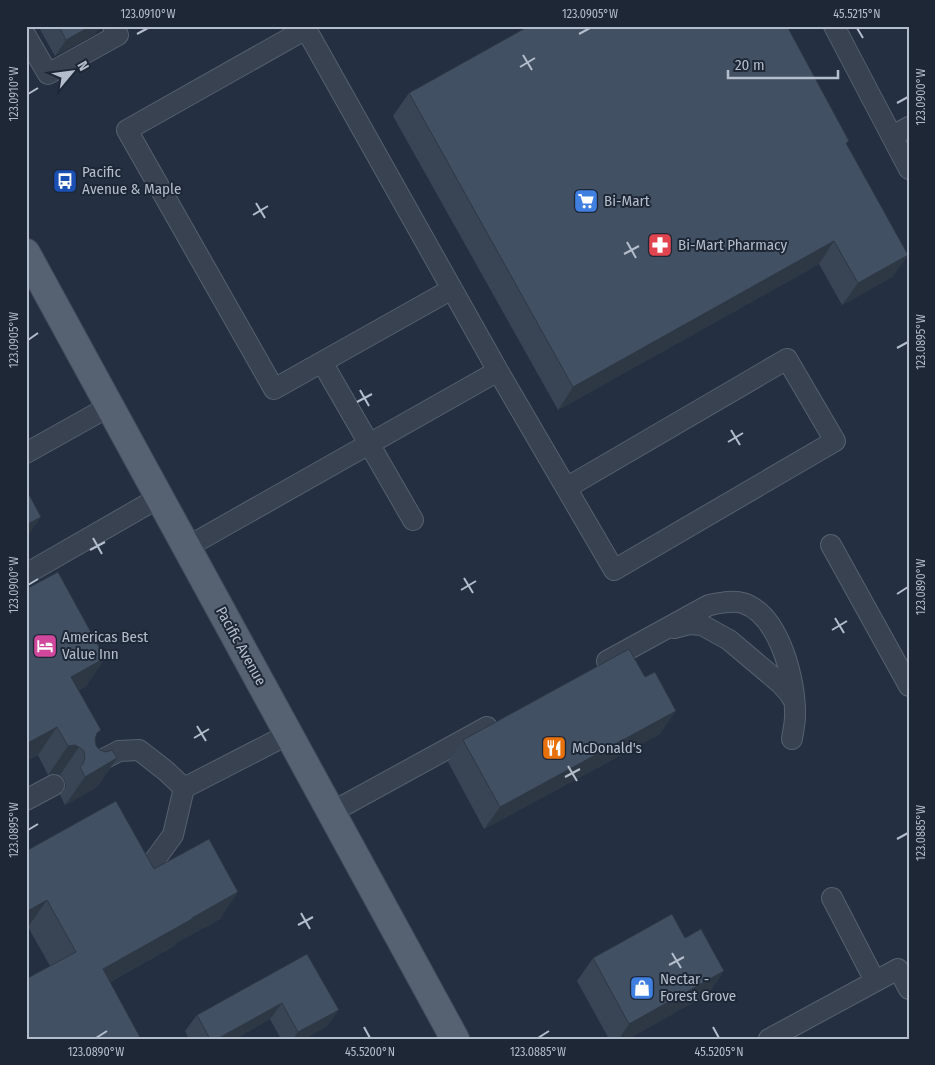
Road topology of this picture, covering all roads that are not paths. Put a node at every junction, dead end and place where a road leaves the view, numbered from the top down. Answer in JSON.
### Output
{"nodes":[{"id":1,"x":113,"y":26,"type":"edge"},
{"id":2,"x":834,"y":26,"type":"edge"},
{"id":3,"x":309,"y":28,"type":"edge"},
{"id":4,"x":26,"y":36,"type":"edge"},
{"id":5,"x":900,"y":132,"type":"edge"},
{"id":6,"x":909,"y":169,"type":"edge"},
{"id":7,"x":26,"y":253,"type":"edge"},
{"id":8,"x":452,"y":289,"type":"junction"},
{"id":9,"x":322,"y":362,"type":"junction"},
{"id":10,"x":498,"y":371,"type":"junction"},
{"id":11,"x":110,"y":406,"type":"junction"},
{"id":12,"x":369,"y":444,"type":"junction"},
{"id":13,"x":26,"y":453,"type":"edge"},
{"id":14,"x":566,"y":488,"type":"junction"},
{"id":15,"x":160,"y":497,"type":"junction"},
{"id":16,"x":413,"y":520,"type":"dead end"},
{"id":17,"x":830,"y":545,"type":"dead end"},
{"id":18,"x":187,"y":547,"type":"junction"},
{"id":19,"x":26,"y":574,"type":"edge"},
{"id":20,"x":663,"y":630,"type":"junction"},
{"id":21,"x":594,"y":668,"type":"edge"},
{"id":22,"x":907,"y":678,"type":"edge"},
{"id":23,"x":794,"y":703,"type":"junction"},
{"id":24,"x":500,"y":720,"type":"edge"},
{"id":25,"x":289,"y":734,"type":"junction"},
{"id":26,"x":792,"y":739,"type":"dead end"},
{"id":27,"x":87,"y":768,"type":"edge"},
{"id":28,"x":54,"y":785,"type":"dead end"},
{"id":29,"x":184,"y":788,"type":"junction"},
{"id":30,"x":26,"y":800,"type":"edge"},
{"id":31,"x":332,"y":812,"type":"junction"},
{"id":32,"x":137,"y":874,"type":"edge"},
{"id":33,"x":832,"y":898,"type":"dead end"},
{"id":34,"x":875,"y":981,"type":"junction"},
{"id":35,"x":909,"y":989,"type":"edge"},
{"id":36,"x":455,"y":1039,"type":"edge"},
{"id":37,"x":769,"y":1039,"type":"edge"}],
"edges":[{"from":1,"to":4,"type":"lane"},
{"from":2,"to":5,"type":"lane"},
{"from":3,"to":8,"type":"lane"},
{"from":3,"to":9,"type":"lane"},
{"from":5,"to":6,"type":"lane"},
{"from":7,"to":11,"type":"main road","name":"Pacific Avenue"},
{"from":8,"to":9,"type":"lane"},
{"from":8,"to":10,"type":"lane"},
{"from":9,"to":12,"type":"lane"},
{"from":10,"to":12,"type":"lane"},
{"from":10,"to":14,"type":"lane"},
{"from":11,"to":13,"type":"lane"},
{"from":11,"to":15,"type":"main road","name":"Pacific Avenue"},
{"from":12,"to":16,"type":"lane"},
{"from":12,"to":18,"type":"lane"},
{"from":14,"to":14,"type":"lane"},
{"from":15,"to":18,"type":"main road","name":"Pacific Avenue"},
{"from":15,"to":19,"type":"lane"},
{"from":17,"to":22,"type":"lane"},
{"from":18,"to":25,"type":"main road","name":"Pacific Avenue"},
{"from":20,"to":21,"type":"lane"},
{"from":20,"to":23,"type":"lane"},
{"from":20,"to":23,"type":"lane"},
{"from":23,"to":26,"type":"lane"},
{"from":24,"to":31,"type":"lane"},
{"from":25,"to":29,"type":"lane"},
{"from":25,"to":31,"type":"main road","name":"Pacific Avenue"},
{"from":27,"to":29,"type":"lane"},
{"from":28,"to":30,"type":"lane"},
{"from":29,"to":32,"type":"lane"},
{"from":31,"to":36,"type":"main road","name":"Pacific Avenue"},
{"from":33,"to":34,"type":"lane"},
{"from":34,"to":35,"type":"lane"},
{"from":34,"to":37,"type":"lane"}]}
